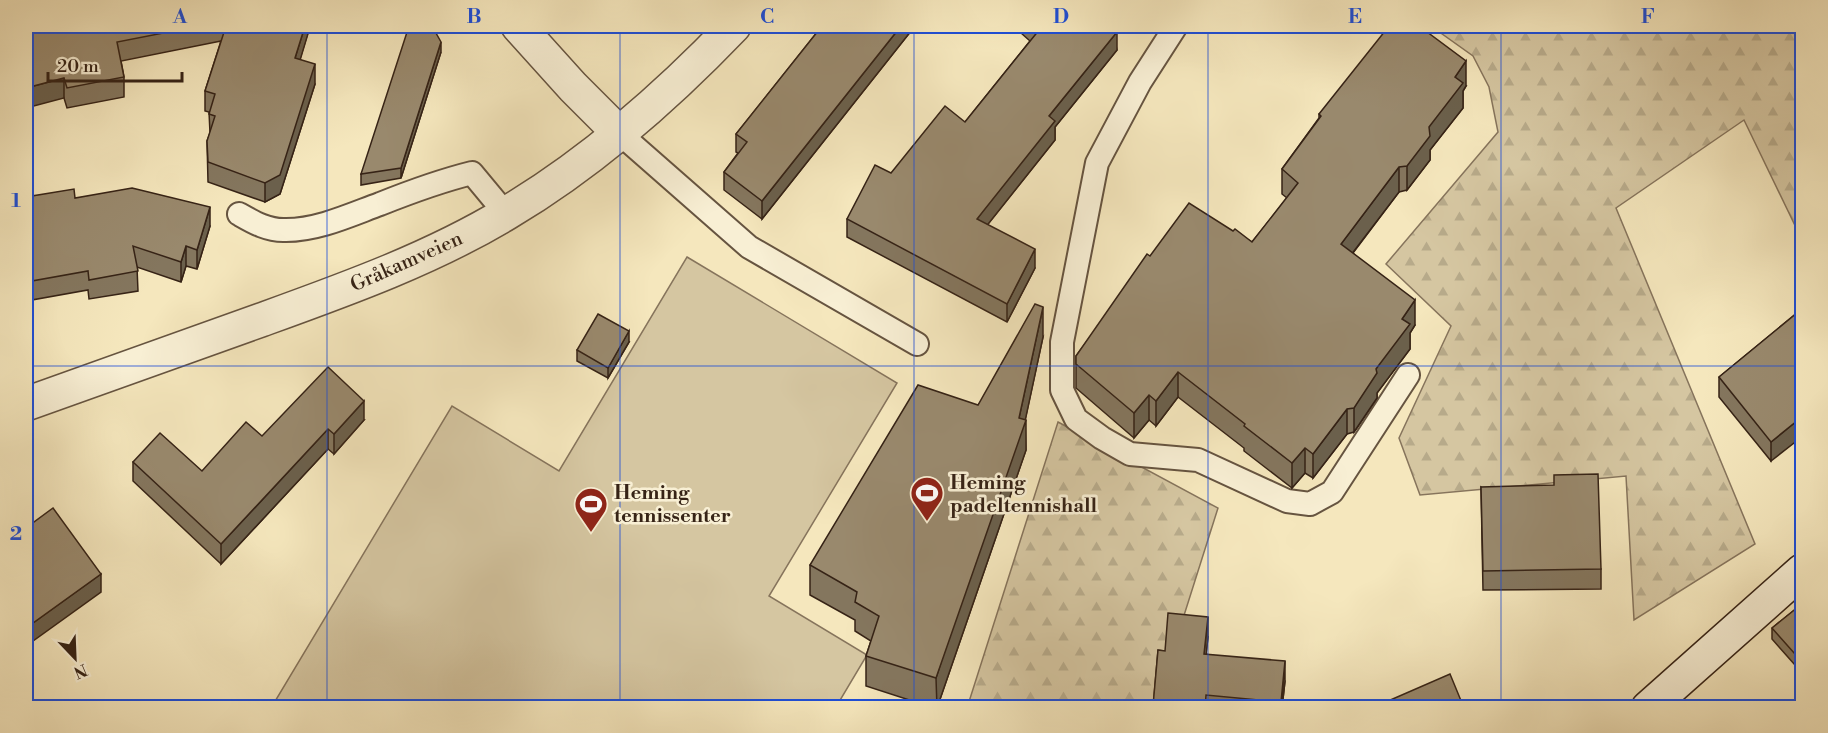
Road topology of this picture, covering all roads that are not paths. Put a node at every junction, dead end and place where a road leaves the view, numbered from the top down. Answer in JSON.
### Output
{"nodes":[{"id":1,"x":518,"y":26,"type":"edge"},
{"id":2,"x":734,"y":26,"type":"edge"},
{"id":3,"x":1176,"y":26,"type":"edge"},
{"id":4,"x":618,"y":132,"type":"junction"},
{"id":5,"x":238,"y":214,"type":"dead end"},
{"id":6,"x":507,"y":214,"type":"junction"},
{"id":7,"x":917,"y":344,"type":"dead end"},
{"id":8,"x":1408,"y":375,"type":"dead end"},
{"id":9,"x":26,"y":404,"type":"edge"},
{"id":10,"x":1803,"y":571,"type":"edge"},
{"id":11,"x":1648,"y":708,"type":"edge"}],
"edges":[{"from":1,"to":4,"type":"street"},
{"from":2,"to":4,"type":"street","name":"Gråkamveien"},
{"from":3,"to":8,"type":"lane"},
{"from":4,"to":6,"type":"street","name":"Gråkamveien"},
{"from":4,"to":7,"type":"lane"},
{"from":5,"to":6,"type":"lane"},
{"from":6,"to":9,"type":"street","name":"Gråkamveien"},
{"from":10,"to":11,"type":"street"}]}
